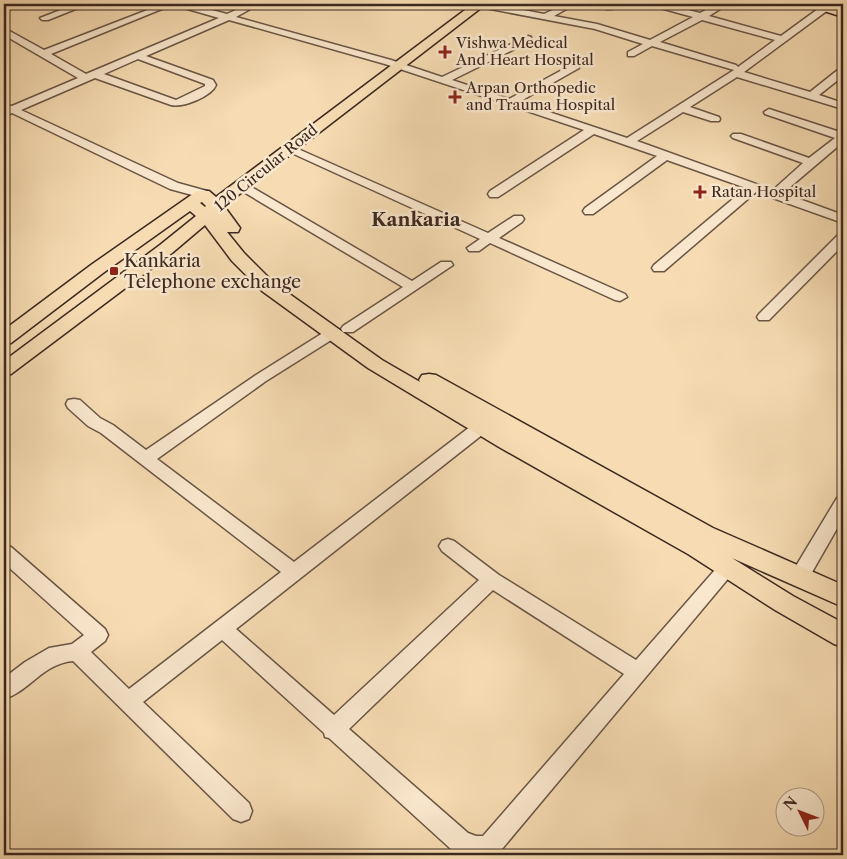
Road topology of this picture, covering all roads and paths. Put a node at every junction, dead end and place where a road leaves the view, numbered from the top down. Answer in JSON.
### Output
{"nodes":[{"id":1,"x":18,"y":4,"type":"edge"},
{"id":2,"x":84,"y":4,"type":"edge"},
{"id":3,"x":170,"y":4,"type":"edge"},
{"id":4,"x":180,"y":4,"type":"edge"},
{"id":5,"x":255,"y":4,"type":"edge"},
{"id":6,"x":475,"y":4,"type":"edge"},
{"id":7,"x":571,"y":4,"type":"edge"},
{"id":8,"x":656,"y":4,"type":"edge"},
{"id":9,"x":724,"y":4,"type":"edge"},
{"id":10,"x":812,"y":4,"type":"edge"},
{"id":11,"x":825,"y":8,"type":"junction"},
{"id":12,"x":4,"y":9,"type":"edge"},
{"id":13,"x":843,"y":14,"type":"edge"},
{"id":14,"x":545,"y":17,"type":"junction"},
{"id":15,"x":701,"y":17,"type":"junction"},
{"id":16,"x":45,"y":18,"type":"dead end"},
{"id":17,"x":229,"y":18,"type":"junction"},
{"id":18,"x":4,"y":31,"type":"edge"},
{"id":19,"x":782,"y":39,"type":"junction"},
{"id":20,"x":528,"y":40,"type":"dead end"},
{"id":21,"x":652,"y":43,"type":"junction"},
{"id":22,"x":43,"y":54,"type":"junction"},
{"id":23,"x":631,"y":54,"type":"dead end"},
{"id":24,"x":138,"y":56,"type":"junction"},
{"id":25,"x":394,"y":64,"type":"junction"},
{"id":26,"x":576,"y":66,"type":"dead end"},
{"id":27,"x":735,"y":70,"type":"junction"},
{"id":28,"x":843,"y":71,"type":"edge"},
{"id":29,"x":90,"y":76,"type":"junction"},
{"id":30,"x":444,"y":80,"type":"junction"},
{"id":31,"x":812,"y":96,"type":"junction"},
{"id":32,"x":511,"y":102,"type":"junction"},
{"id":33,"x":843,"y":106,"type":"edge"},
{"id":34,"x":683,"y":108,"type":"junction"},
{"id":35,"x":7,"y":109,"type":"edge"},
{"id":36,"x":769,"y":112,"type":"dead end"},
{"id":37,"x":715,"y":119,"type":"dead end"},
{"id":38,"x":592,"y":130,"type":"junction"},
{"id":39,"x":737,"y":136,"type":"dead end"},
{"id":40,"x":843,"y":137,"type":"edge"},
{"id":41,"x":628,"y":142,"type":"junction"},
{"id":42,"x":290,"y":148,"type":"junction"},
{"id":43,"x":666,"y":156,"type":"junction"},
{"id":44,"x":811,"y":162,"type":"junction"},
{"id":45,"x":241,"y":185,"type":"junction"},
{"id":46,"x":754,"y":188,"type":"junction"},
{"id":47,"x":494,"y":194,"type":"dead end"},
{"id":48,"x":774,"y":195,"type":"junction"},
{"id":49,"x":203,"y":205,"type":"junction"},
{"id":50,"x":589,"y":211,"type":"dead end"},
{"id":51,"x":518,"y":219,"type":"dead end"},
{"id":52,"x":843,"y":219,"type":"edge"},
{"id":53,"x":489,"y":238,"type":"junction"},
{"id":54,"x":843,"y":238,"type":"edge"},
{"id":55,"x":474,"y":248,"type":"dead end"},
{"id":56,"x":446,"y":265,"type":"dead end"},
{"id":57,"x":659,"y":268,"type":"dead end"},
{"id":58,"x":412,"y":287,"type":"junction"},
{"id":59,"x":620,"y":297,"type":"dead end"},
{"id":60,"x":764,"y":317,"type":"dead end"},
{"id":61,"x":339,"y":331,"type":"junction"},
{"id":62,"x":4,"y":339,"type":"edge"},
{"id":63,"x":4,"y":370,"type":"edge"},
{"id":64,"x":74,"y":404,"type":"dead end"},
{"id":65,"x":481,"y":427,"type":"junction"},
{"id":66,"x":145,"y":459,"type":"junction"},
{"id":67,"x":843,"y":503,"type":"edge"},
{"id":68,"x":448,"y":546,"type":"dead end"},
{"id":69,"x":4,"y":552,"type":"edge"},
{"id":70,"x":728,"y":568,"type":"junction"},
{"id":71,"x":295,"y":573,"type":"junction"},
{"id":72,"x":800,"y":576,"type":"junction"},
{"id":73,"x":492,"y":580,"type":"junction"},
{"id":74,"x":843,"y":598,"type":"edge"},
{"id":75,"x":224,"y":629,"type":"junction"},
{"id":76,"x":843,"y":636,"type":"edge"},
{"id":77,"x":77,"y":652,"type":"junction"},
{"id":78,"x":639,"y":673,"type":"junction"},
{"id":79,"x":4,"y":690,"type":"edge"},
{"id":80,"x":128,"y":702,"type":"junction"},
{"id":81,"x":333,"y":730,"type":"junction"},
{"id":82,"x":241,"y":811,"type":"dead end"}],
"edges":[{"from":1,"to":12,"type":"street"},
{"from":2,"to":16,"type":"street"},
{"from":3,"to":22,"type":"street"},
{"from":4,"to":17,"type":"street"},
{"from":5,"to":17,"type":"street"},
{"from":6,"to":14,"type":"street"},
{"from":6,"to":25,"type":"main road","name":"120 Circular Road"},
{"from":7,"to":14,"type":"street"},
{"from":8,"to":15,"type":"street"},
{"from":9,"to":15,"type":"street"},
{"from":10,"to":11,"type":"main road"},
{"from":11,"to":13,"type":"main road"},
{"from":11,"to":19,"type":"street"},
{"from":14,"to":21,"type":"street"},
{"from":15,"to":19,"type":"street"},
{"from":15,"to":21,"type":"street"},
{"from":17,"to":24,"type":"street"},
{"from":17,"to":25,"type":"street"},
{"from":18,"to":22,"type":"street"},
{"from":19,"to":27,"type":"street"},
{"from":20,"to":30,"type":"street"},
{"from":21,"to":23,"type":"street"},
{"from":21,"to":27,"type":"street"},
{"from":22,"to":29,"type":"street"},
{"from":24,"to":29,"type":"street"},
{"from":24,"to":29,"type":"street"},
{"from":25,"to":30,"type":"street"},
{"from":25,"to":42,"type":"main road","name":"120 Circular Road"},
{"from":25,"to":49,"type":"main road","name":"120 Circular Road"},
{"from":26,"to":32,"type":"street"},
{"from":27,"to":31,"type":"street"},
{"from":27,"to":34,"type":"street"},
{"from":28,"to":31,"type":"street"},
{"from":29,"to":35,"type":"street"},
{"from":30,"to":32,"type":"street"},
{"from":31,"to":33,"type":"street"},
{"from":32,"to":38,"type":"street"},
{"from":34,"to":37,"type":"street"},
{"from":34,"to":41,"type":"street"},
{"from":35,"to":49,"type":"street"},
{"from":36,"to":40,"type":"street"},
{"from":38,"to":41,"type":"street"},
{"from":38,"to":47,"type":"street"},
{"from":39,"to":44,"type":"street"},
{"from":40,"to":44,"type":"street"},
{"from":41,"to":43,"type":"street"},
{"from":42,"to":45,"type":"main road","name":"120 Circular Road"},
{"from":42,"to":53,"type":"street"},
{"from":43,"to":46,"type":"street"},
{"from":43,"to":50,"type":"street"},
{"from":44,"to":48,"type":"street"},
{"from":45,"to":49,"type":"main road","name":"120 Circular Road"},
{"from":45,"to":58,"type":"street"},
{"from":46,"to":48,"type":"street"},
{"from":46,"to":57,"type":"street"},
{"from":48,"to":52,"type":"street"},
{"from":49,"to":61,"type":"main road"},
{"from":49,"to":62,"type":"main road","name":"120 Circular Road"},
{"from":49,"to":63,"type":"main road","name":"120 Circular Road"},
{"from":51,"to":53,"type":"street"},
{"from":53,"to":55,"type":"street"},
{"from":53,"to":59,"type":"street"},
{"from":54,"to":60,"type":"street"},
{"from":56,"to":58,"type":"street"},
{"from":58,"to":61,"type":"street"},
{"from":61,"to":65,"type":"main road"},
{"from":61,"to":66,"type":"street"},
{"from":61,"to":72,"type":"main road"},
{"from":64,"to":66,"type":"street"},
{"from":65,"to":70,"type":"main road"},
{"from":65,"to":71,"type":"street"},
{"from":66,"to":71,"type":"street"},
{"from":67,"to":72,"type":"street"},
{"from":68,"to":73,"type":"street"},
{"from":69,"to":77,"type":"street"},
{"from":70,"to":76,"type":"main road"},
{"from":70,"to":78,"type":"street"},
{"from":71,"to":75,"type":"street"},
{"from":72,"to":74,"type":"main road"},
{"from":73,"to":78,"type":"street"},
{"from":73,"to":81,"type":"street"},
{"from":75,"to":80,"type":"street"},
{"from":75,"to":81,"type":"street"},
{"from":77,"to":79,"type":"street"},
{"from":77,"to":80,"type":"street"},
{"from":78,"to":81,"type":"street"},
{"from":80,"to":82,"type":"street"}]}
